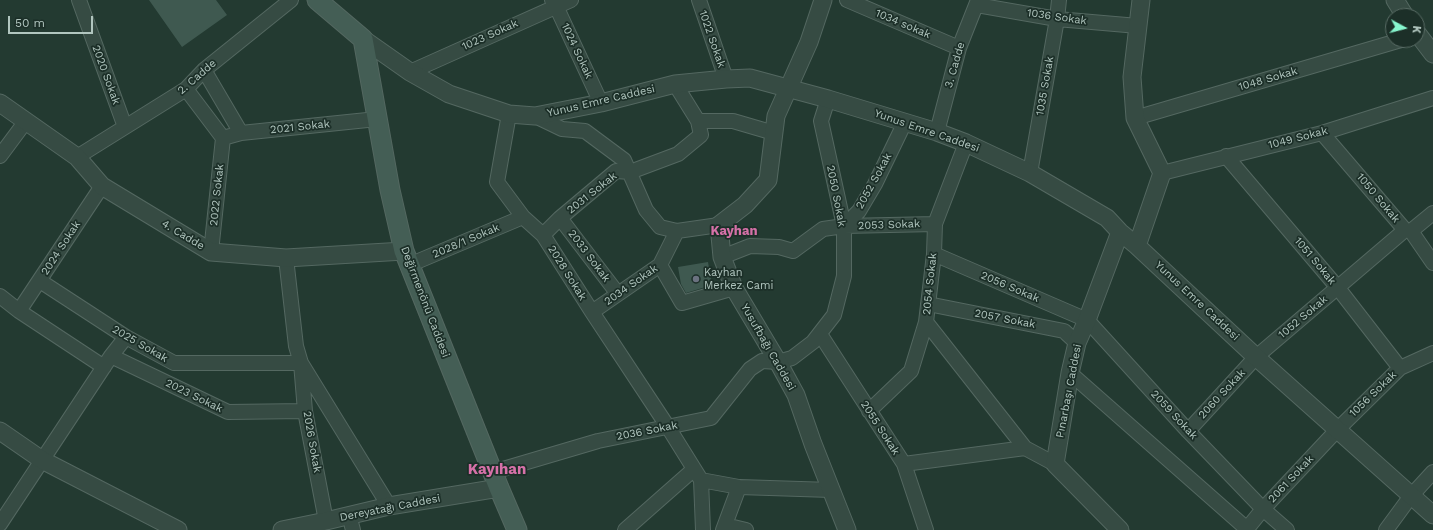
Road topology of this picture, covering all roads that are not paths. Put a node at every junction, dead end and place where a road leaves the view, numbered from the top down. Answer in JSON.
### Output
{"nodes":[{"id":1,"x":79,"y":0,"type":"edge"},
{"id":2,"x":291,"y":0,"type":"edge"},
{"id":3,"x":571,"y":0,"type":"edge"},
{"id":4,"x":699,"y":0,"type":"edge"},
{"id":5,"x":823,"y":0,"type":"edge"},
{"id":6,"x":847,"y":0,"type":"edge"},
{"id":7,"x":1059,"y":0,"type":"edge"},
{"id":8,"x":1141,"y":0,"type":"edge"},
{"id":9,"x":323,"y":1,"type":"edge"},
{"id":10,"x":978,"y":2,"type":"edge"},
{"id":11,"x":554,"y":3,"type":"edge"},
{"id":12,"x":1057,"y":19,"type":"junction"},
{"id":13,"x":1138,"y":26,"type":"junction"},
{"id":14,"x":364,"y":39,"type":"junction"},
{"id":15,"x":1425,"y":44,"type":"edge"},
{"id":16,"x":1385,"y":45,"type":"edge"},
{"id":17,"x":959,"y":48,"type":"junction"},
{"id":18,"x":1433,"y":54,"type":"edge"},
{"id":19,"x":204,"y":70,"type":"junction"},
{"id":20,"x":410,"y":72,"type":"junction"},
{"id":21,"x":726,"y":79,"type":"junction"},
{"id":22,"x":675,"y":84,"type":"junction"},
{"id":23,"x":790,"y":88,"type":"junction"},
{"id":24,"x":186,"y":89,"type":"junction"},
{"id":25,"x":828,"y":98,"type":"junction"},
{"id":26,"x":1433,"y":98,"type":"edge"},
{"id":27,"x":0,"y":103,"type":"edge"},
{"id":28,"x":601,"y":103,"type":"junction"},
{"id":29,"x":509,"y":114,"type":"junction"},
{"id":30,"x":535,"y":116,"type":"junction"},
{"id":31,"x":1135,"y":118,"type":"junction"},
{"id":32,"x":377,"y":119,"type":"junction"},
{"id":33,"x":26,"y":121,"type":"junction"},
{"id":34,"x":698,"y":121,"type":"junction"},
{"id":35,"x":904,"y":122,"type":"junction"},
{"id":36,"x":125,"y":127,"type":"junction"},
{"id":37,"x":937,"y":132,"type":"junction"},
{"id":38,"x":241,"y":133,"type":"junction"},
{"id":39,"x":774,"y":133,"type":"junction"},
{"id":40,"x":1322,"y":133,"type":"junction"},
{"id":41,"x":223,"y":138,"type":"junction"},
{"id":42,"x":966,"y":143,"type":"junction"},
{"id":43,"x":0,"y":156,"type":"edge"},
{"id":44,"x":1226,"y":156,"type":"junction"},
{"id":45,"x":77,"y":157,"type":"junction"},
{"id":46,"x":630,"y":172,"type":"junction"},
{"id":47,"x":1030,"y":173,"type":"junction"},
{"id":48,"x":1162,"y":173,"type":"junction"},
{"id":49,"x":102,"y":186,"type":"junction"},
{"id":50,"x":1433,"y":213,"type":"edge"},
{"id":51,"x":523,"y":217,"type":"junction"},
{"id":52,"x":560,"y":218,"type":"junction"},
{"id":53,"x":935,"y":224,"type":"junction"},
{"id":54,"x":719,"y":225,"type":"junction"},
{"id":55,"x":844,"y":226,"type":"junction"},
{"id":56,"x":677,"y":231,"type":"junction"},
{"id":57,"x":1408,"y":231,"type":"junction"},
{"id":58,"x":1120,"y":232,"type":"junction"},
{"id":59,"x":543,"y":235,"type":"junction"},
{"id":60,"x":1137,"y":246,"type":"junction"},
{"id":61,"x":211,"y":252,"type":"junction"},
{"id":62,"x":934,"y":254,"type":"junction"},
{"id":63,"x":722,"y":257,"type":"junction"},
{"id":64,"x":286,"y":258,"type":"junction"},
{"id":65,"x":406,"y":258,"type":"junction"},
{"id":66,"x":1433,"y":263,"type":"edge"},
{"id":67,"x":660,"y":265,"type":"junction"},
{"id":68,"x":40,"y":281,"type":"junction"},
{"id":69,"x":734,"y":288,"type":"junction"},
{"id":70,"x":1338,"y":288,"type":"junction"},
{"id":71,"x":618,"y":294,"type":"junction"},
{"id":72,"x":0,"y":296,"type":"edge"},
{"id":73,"x":928,"y":304,"type":"junction"},
{"id":74,"x":19,"y":311,"type":"junction"},
{"id":75,"x":592,"y":312,"type":"junction"},
{"id":76,"x":1087,"y":320,"type":"junction"},
{"id":77,"x":926,"y":322,"type":"junction"},
{"id":78,"x":820,"y":334,"type":"junction"},
{"id":79,"x":126,"y":337,"type":"junction"},
{"id":80,"x":1077,"y":343,"type":"junction"},
{"id":81,"x":1433,"y":353,"type":"edge"},
{"id":82,"x":1256,"y":357,"type":"junction"},
{"id":83,"x":108,"y":361,"type":"junction"},
{"id":84,"x":778,"y":362,"type":"junction"},
{"id":85,"x":301,"y":363,"type":"junction"},
{"id":86,"x":1400,"y":368,"type":"junction"},
{"id":87,"x":1070,"y":373,"type":"junction"},
{"id":88,"x":305,"y":411,"type":"junction"},
{"id":89,"x":868,"y":411,"type":"junction"},
{"id":90,"x":668,"y":427,"type":"junction"},
{"id":91,"x":1338,"y":429,"type":"junction"},
{"id":92,"x":0,"y":431,"type":"edge"},
{"id":93,"x":1188,"y":431,"type":"junction"},
{"id":94,"x":1025,"y":448,"type":"junction"},
{"id":95,"x":42,"y":460,"type":"junction"},
{"id":96,"x":904,"y":464,"type":"junction"},
{"id":97,"x":1055,"y":464,"type":"junction"},
{"id":98,"x":1433,"y":472,"type":"edge"},
{"id":99,"x":697,"y":475,"type":"junction"},
{"id":100,"x":496,"y":480,"type":"junction"},
{"id":101,"x":739,"y":486,"type":"junction"},
{"id":102,"x":831,"y":490,"type":"junction"},
{"id":103,"x":1411,"y":496,"type":"junction"},
{"id":104,"x":389,"y":506,"type":"junction"},
{"id":105,"x":1263,"y":508,"type":"junction"},
{"id":106,"x":1433,"y":515,"type":"edge"},
{"id":107,"x":326,"y":521,"type":"junction"},
{"id":108,"x":351,"y":523,"type":"edge"},
{"id":109,"x":0,"y":524,"type":"edge"},
{"id":110,"x":724,"y":528,"type":"edge"},
{"id":111,"x":1246,"y":529,"type":"edge"},
{"id":112,"x":178,"y":530,"type":"edge"},
{"id":113,"x":282,"y":530,"type":"edge"},
{"id":114,"x":518,"y":530,"type":"edge"},
{"id":115,"x":625,"y":530,"type":"edge"},
{"id":116,"x":703,"y":530,"type":"edge"},
{"id":117,"x":746,"y":530,"type":"edge"},
{"id":118,"x":847,"y":530,"type":"edge"},
{"id":119,"x":926,"y":530,"type":"edge"},
{"id":120,"x":1120,"y":530,"type":"edge"},
{"id":121,"x":1287,"y":530,"type":"edge"},
{"id":122,"x":1386,"y":530,"type":"edge"}],
"edges":[{"from":1,"to":36,"type":"street","name":"2020 Sokak"},
{"from":2,"to":19,"type":"street","name":"2. Cadde"},
{"from":3,"to":11,"type":"street","name":"1023 Sokak"},
{"from":4,"to":21,"type":"street","name":"1022 Sokak"},
{"from":5,"to":23,"type":"street"},
{"from":6,"to":17,"type":"street","name":"1034 sokak"},
{"from":7,"to":12,"type":"street","name":"1035 Sokak"},
{"from":8,"to":13,"type":"street"},
{"from":9,"to":14,"type":"main road"},
{"from":10,"to":12,"type":"street","name":"1036 Sokak"},
{"from":10,"to":17,"type":"street","name":"3. Cadde"},
{"from":11,"to":20,"type":"street","name":"1023 Sokak"},
{"from":11,"to":28,"type":"street","name":"1024 Sokak"},
{"from":12,"to":13,"type":"street","name":"1036 Sokak"},
{"from":12,"to":47,"type":"street","name":"1035 Sokak"},
{"from":13,"to":31,"type":"street"},
{"from":14,"to":20,"type":"street","name":"Yunus Emre Caddesi"},
{"from":14,"to":32,"type":"main road","name":"Değirmenönü Caddesi"},
{"from":15,"to":18,"type":"street"},
{"from":16,"to":31,"type":"street","name":"1048 Sokak"},
{"from":17,"to":37,"type":"street","name":"3. Cadde"},
{"from":19,"to":24,"type":"street","name":"2. Cadde"},
{"from":19,"to":38,"type":"street"},
{"from":20,"to":29,"type":"street","name":"Yunus Emre Caddesi"},
{"from":21,"to":22,"type":"street","name":"Yunus Emre Caddesi"},
{"from":21,"to":23,"type":"street","name":"Yunus Emre Caddesi"},
{"from":22,"to":28,"type":"street","name":"Yunus Emre Caddesi"},
{"from":22,"to":34,"type":"street"},
{"from":23,"to":25,"type":"street","name":"Yunus Emre Caddesi"},
{"from":23,"to":39,"type":"street"},
{"from":24,"to":36,"type":"street","name":"2. Cadde"},
{"from":24,"to":41,"type":"street"},
{"from":25,"to":35,"type":"street","name":"Yunus Emre Caddesi"},
{"from":25,"to":55,"type":"street","name":"2050 Sokak"},
{"from":26,"to":40,"type":"street","name":"1049 Sokak"},
{"from":27,"to":33,"type":"street","name":"4. Cadde"},
{"from":28,"to":30,"type":"street","name":"Yunus Emre Caddesi"},
{"from":29,"to":30,"type":"street","name":"Yunus Emre Caddesi"},
{"from":29,"to":51,"type":"street","name":"2028 Sokak"},
{"from":30,"to":46,"type":"street"},
{"from":31,"to":48,"type":"street"},
{"from":32,"to":38,"type":"street","name":"2021 Sokak"},
{"from":32,"to":65,"type":"main road","name":"Değirmenönü Caddesi"},
{"from":33,"to":43,"type":"street"},
{"from":33,"to":45,"type":"street","name":"4. Cadde"},
{"from":34,"to":39,"type":"street"},
{"from":34,"to":46,"type":"street","name":"2031 Sokak"},
{"from":35,"to":37,"type":"street","name":"Yunus Emre Caddesi"},
{"from":35,"to":55,"type":"street","name":"2052 Sokak"},
{"from":36,"to":45,"type":"street","name":"2. Cadde"},
{"from":37,"to":42,"type":"street","name":"Yunus Emre Caddesi"},
{"from":38,"to":41,"type":"street","name":"2021 Sokak"},
{"from":39,"to":54,"type":"street"},
{"from":40,"to":44,"type":"street","name":"1049 Sokak"},
{"from":40,"to":57,"type":"street","name":"1050 Sokak"},
{"from":41,"to":61,"type":"street","name":"2022 Sokak"},
{"from":42,"to":47,"type":"street","name":"Yunus Emre Caddesi"},
{"from":42,"to":53,"type":"street","name":"2054 Sokak"},
{"from":44,"to":48,"type":"street","name":"1049 Sokak"},
{"from":44,"to":70,"type":"street","name":"1051 Sokak"},
{"from":45,"to":49,"type":"street","name":"4. Cadde"},
{"from":46,"to":52,"type":"street","name":"2031 Sokak"},
{"from":46,"to":56,"type":"street"},
{"from":47,"to":58,"type":"street","name":"Yunus Emre Caddesi"},
{"from":48,"to":60,"type":"street"},
{"from":49,"to":61,"type":"street","name":"4. Cadde"},
{"from":49,"to":68,"type":"street","name":"2024 Sokak"},
{"from":50,"to":57,"type":"street","name":"1052 Sokak"},
{"from":51,"to":59,"type":"street","name":"2028 Sokak"},
{"from":51,"to":65,"type":"street","name":"2028/1 Sokak"},
{"from":52,"to":59,"type":"street","name":"2031 Sokak"},
{"from":52,"to":71,"type":"street","name":"2033 Sokak"},
{"from":53,"to":55,"type":"street","name":"2053 Sokak"},
{"from":53,"to":62,"type":"street","name":"2054 Sokak"},
{"from":54,"to":56,"type":"street"},
{"from":54,"to":63,"type":"street","name":"Yusufbağı Caddesi"},
{"from":55,"to":63,"type":"street"},
{"from":55,"to":78,"type":"street","name":"2050 Sokak"},
{"from":56,"to":67,"type":"street","name":"2034 Sokak"},
{"from":57,"to":66,"type":"street","name":"1050 Sokak"},
{"from":57,"to":70,"type":"street","name":"1052 Sokak"},
{"from":58,"to":60,"type":"street","name":"Yunus Emre Caddesi"},
{"from":58,"to":76,"type":"street","name":"Pınarbaşı Caddesi"},
{"from":59,"to":75,"type":"street","name":"2028 Sokak"},
{"from":60,"to":82,"type":"street","name":"Yunus Emre Caddesi"},
{"from":61,"to":64,"type":"street","name":"4. Cadde"},
{"from":62,"to":73,"type":"street","name":"2054 Sokak"},
{"from":62,"to":76,"type":"street","name":"2056 Sokak"},
{"from":63,"to":69,"type":"street","name":"Yusufbağı Caddesi"},
{"from":64,"to":65,"type":"street","name":"4. Cadde"},
{"from":64,"to":85,"type":"street"},
{"from":65,"to":100,"type":"main road","name":"Değirmenönü Caddesi"},
{"from":67,"to":69,"type":"street"},
{"from":67,"to":71,"type":"street","name":"2034 Sokak"},
{"from":68,"to":74,"type":"street","name":"2024 Sokak"},
{"from":68,"to":79,"type":"street","name":"2025 Sokak"},
{"from":69,"to":84,"type":"street","name":"Yusufbağı Caddesi"},
{"from":70,"to":82,"type":"street","name":"1052 Sokak"},
{"from":70,"to":86,"type":"street","name":"1051 Sokak"},
{"from":71,"to":75,"type":"street","name":"2034 Sokak"},
{"from":72,"to":74,"type":"street","name":"2023 Sokak"},
{"from":73,"to":77,"type":"street","name":"2054 Sokak"},
{"from":73,"to":80,"type":"street","name":"2057 Sokak"},
{"from":74,"to":83,"type":"street","name":"2023 Sokak"},
{"from":75,"to":90,"type":"street","name":"2028 Sokak"},
{"from":76,"to":80,"type":"street","name":"Pınarbaşı Caddesi"},
{"from":76,"to":93,"type":"street","name":"2059 Sokak"},
{"from":77,"to":89,"type":"street","name":"2054 Sokak"},
{"from":77,"to":94,"type":"street"},
{"from":78,"to":84,"type":"street","name":"2050 Sokak"},
{"from":78,"to":89,"type":"street","name":"2055 Sokak"},
{"from":79,"to":83,"type":"street"},
{"from":79,"to":85,"type":"street","name":"2025 Sokak"},
{"from":80,"to":87,"type":"street","name":"Pınarbaşı Caddesi"},
{"from":81,"to":86,"type":"street","name":"1056 Sokak"},
{"from":82,"to":91,"type":"street","name":"Yunus Emre Caddesi"},
{"from":82,"to":93,"type":"street","name":"2060 Sokak"},
{"from":83,"to":88,"type":"street","name":"2023 Sokak"},
{"from":83,"to":95,"type":"street"},
{"from":84,"to":90,"type":"street","name":"2036 Sokak"},
{"from":84,"to":102,"type":"street","name":"Yusufbağı Caddesi"},
{"from":85,"to":88,"type":"street","name":"2026 Sokak"},
{"from":85,"to":104,"type":"street"},
{"from":86,"to":91,"type":"street","name":"1056 Sokak"},
{"from":87,"to":97,"type":"street","name":"Pınarbaşı Caddesi"},
{"from":87,"to":111,"type":"street"},
{"from":88,"to":107,"type":"street","name":"2026 Sokak"},
{"from":89,"to":96,"type":"street","name":"2055 Sokak"},
{"from":90,"to":99,"type":"street","name":"2028 Sokak"},
{"from":90,"to":100,"type":"street","name":"2036 Sokak"},
{"from":91,"to":103,"type":"street","name":"Yunus Emre Caddesi"},
{"from":91,"to":105,"type":"street","name":"2061 Sokak"},
{"from":92,"to":95,"type":"street"},
{"from":93,"to":105,"type":"street","name":"2059 Sokak"},
{"from":94,"to":96,"type":"street"},
{"from":94,"to":97,"type":"street"},
{"from":95,"to":109,"type":"street"},
{"from":95,"to":112,"type":"street"},
{"from":96,"to":119,"type":"street","name":"2055 Sokak"},
{"from":97,"to":120,"type":"street"},
{"from":98,"to":103,"type":"street"},
{"from":99,"to":101,"type":"street"},
{"from":99,"to":115,"type":"street"},
{"from":99,"to":116,"type":"street"},
{"from":100,"to":104,"type":"street","name":"Dereyatağı Caddesi"},
{"from":100,"to":114,"type":"main road","name":"Değirmenönü Caddesi"},
{"from":101,"to":102,"type":"street"},
{"from":101,"to":110,"type":"street"},
{"from":102,"to":118,"type":"street","name":"Yusufbağı Caddesi"},
{"from":103,"to":106,"type":"street","name":"Yunus Emre Caddesi"},
{"from":103,"to":122,"type":"street"},
{"from":104,"to":108,"type":"street","name":"Dereyatağı Caddesi"},
{"from":105,"to":111,"type":"street","name":"2061 Sokak"},
{"from":105,"to":121,"type":"street","name":"2059 Sokak"},
{"from":107,"to":108,"type":"street","name":"Dereyatağı Caddesi"},
{"from":107,"to":113,"type":"street","name":"Dereyatağı Caddesi"},
{"from":110,"to":117,"type":"street"}]}
